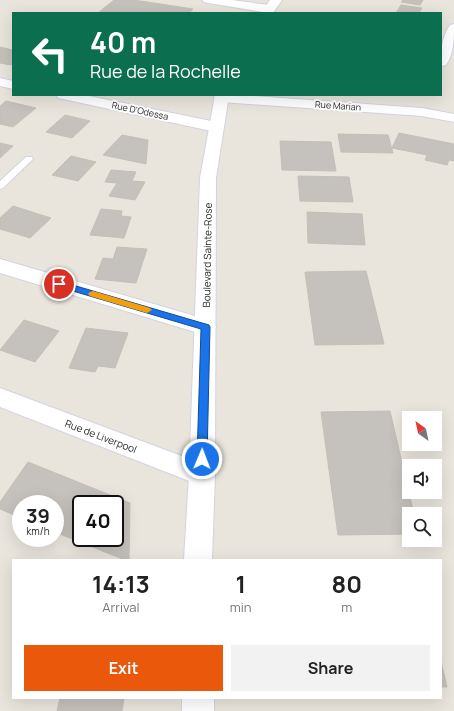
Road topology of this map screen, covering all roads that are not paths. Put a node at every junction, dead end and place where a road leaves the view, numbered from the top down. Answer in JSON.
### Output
{"nodes":[{"id":1,"x":208,"y":0,"type":"edge"},
{"id":2,"x":271,"y":7,"type":"edge"},
{"id":3,"x":454,"y":28,"type":"edge"},
{"id":4,"x":442,"y":59,"type":"edge"},
{"id":5,"x":0,"y":82,"type":"edge"},
{"id":6,"x":12,"y":85,"type":"edge"},
{"id":7,"x":68,"y":96,"type":"edge"},
{"id":8,"x":221,"y":97,"type":"edge"},
{"id":9,"x":454,"y":118,"type":"edge"},
{"id":10,"x":216,"y":127,"type":"junction"},
{"id":11,"x":29,"y":159,"type":"dead end"},
{"id":12,"x":0,"y":186,"type":"edge"},
{"id":13,"x":0,"y":266,"type":"edge"},
{"id":14,"x":206,"y":327,"type":"junction"},
{"id":15,"x":0,"y":397,"type":"edge"},
{"id":16,"x":202,"y":475,"type":"junction"},
{"id":17,"x":198,"y":559,"type":"edge"},
{"id":18,"x":198,"y":699,"type":"edge"},
{"id":19,"x":198,"y":711,"type":"edge"}],
"edges":[{"from":1,"to":2,"type":"street"},
{"from":3,"to":4,"type":"street"},
{"from":5,"to":6,"type":"street"},
{"from":7,"to":10,"type":"street","name":"Rue D'Odessa"},
{"from":8,"to":9,"type":"street","name":"Rue Marian"},
{"from":8,"to":10,"type":"street","name":"Boulevard Sainte-Rose"},
{"from":10,"to":14,"type":"street","name":"Boulevard Sainte-Rose"},
{"from":11,"to":12,"type":"lane"},
{"from":13,"to":14,"type":"street"},
{"from":14,"to":16,"type":"street","name":"Boulevard Sainte-Rose"},
{"from":15,"to":16,"type":"street","name":"Rue de Liverpool"},
{"from":16,"to":17,"type":"street","name":"Boulevard Sainte-Rose"},
{"from":18,"to":19,"type":"street"}]}
